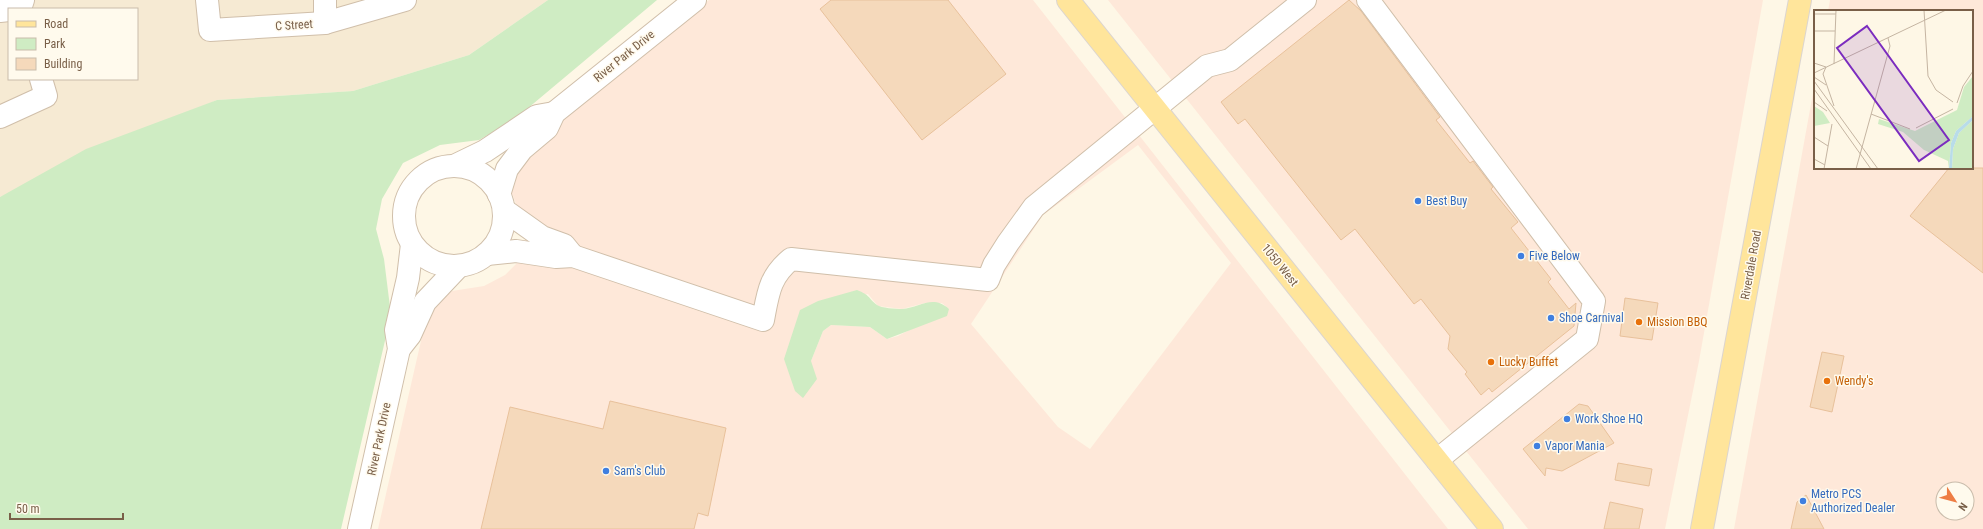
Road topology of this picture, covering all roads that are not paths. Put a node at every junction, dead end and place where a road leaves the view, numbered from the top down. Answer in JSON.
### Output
{"nodes":[{"id":1,"x":207,"y":0,"type":"edge"},
{"id":2,"x":325,"y":0,"type":"edge"},
{"id":3,"x":405,"y":0,"type":"edge"},
{"id":4,"x":694,"y":0,"type":"edge"},
{"id":5,"x":1068,"y":0,"type":"edge"},
{"id":6,"x":1305,"y":0,"type":"edge"},
{"id":7,"x":1368,"y":0,"type":"edge"},
{"id":8,"x":1800,"y":0,"type":"edge"},
{"id":9,"x":324,"y":23,"type":"junction"},
{"id":10,"x":41,"y":80,"type":"edge"},
{"id":11,"x":1155,"y":108,"type":"junction"},
{"id":12,"x":554,"y":113,"type":"junction"},
{"id":13,"x":0,"y":117,"type":"edge"},
{"id":14,"x":454,"y":166,"type":"junction"},
{"id":15,"x":502,"y":202,"type":"junction"},
{"id":16,"x":412,"y":244,"type":"junction"},
{"id":17,"x":487,"y":254,"type":"junction"},
{"id":18,"x":573,"y":256,"type":"junction"},
{"id":19,"x":460,"y":266,"type":"junction"},
{"id":20,"x":399,"y":349,"type":"junction"},
{"id":21,"x":1437,"y":460,"type":"junction"},
{"id":22,"x":359,"y":529,"type":"edge"},
{"id":23,"x":1492,"y":529,"type":"edge"},
{"id":24,"x":1702,"y":529,"type":"edge"}],
"edges":[{"from":1,"to":9,"type":"street","name":"C Street"},
{"from":2,"to":9,"type":"street"},
{"from":3,"to":9,"type":"street","name":"C Street"},
{"from":4,"to":12,"type":"street","name":"River Park Drive"},
{"from":5,"to":11,"type":"main road","name":"1050 West"},
{"from":6,"to":11,"type":"street"},
{"from":7,"to":21,"type":"street"},
{"from":8,"to":24,"type":"main road","name":"Riverdale Road"},
{"from":10,"to":13,"type":"street"},
{"from":11,"to":18,"type":"street"},
{"from":11,"to":21,"type":"main road","name":"1050 West"},
{"from":12,"to":14,"type":"street","name":"River Park Drive"},
{"from":12,"to":15,"type":"street","name":"River Park Drive"},
{"from":14,"to":15,"type":"street"},
{"from":14,"to":16,"type":"street"},
{"from":15,"to":17,"type":"street"},
{"from":15,"to":18,"type":"street"},
{"from":16,"to":19,"type":"street"},
{"from":16,"to":20,"type":"street","name":"River Park Drive"},
{"from":17,"to":18,"type":"street"},
{"from":17,"to":19,"type":"street"},
{"from":19,"to":20,"type":"street","name":"River Park Drive"},
{"from":20,"to":22,"type":"street","name":"River Park Drive"},
{"from":21,"to":23,"type":"main road","name":"1050 West"}]}
